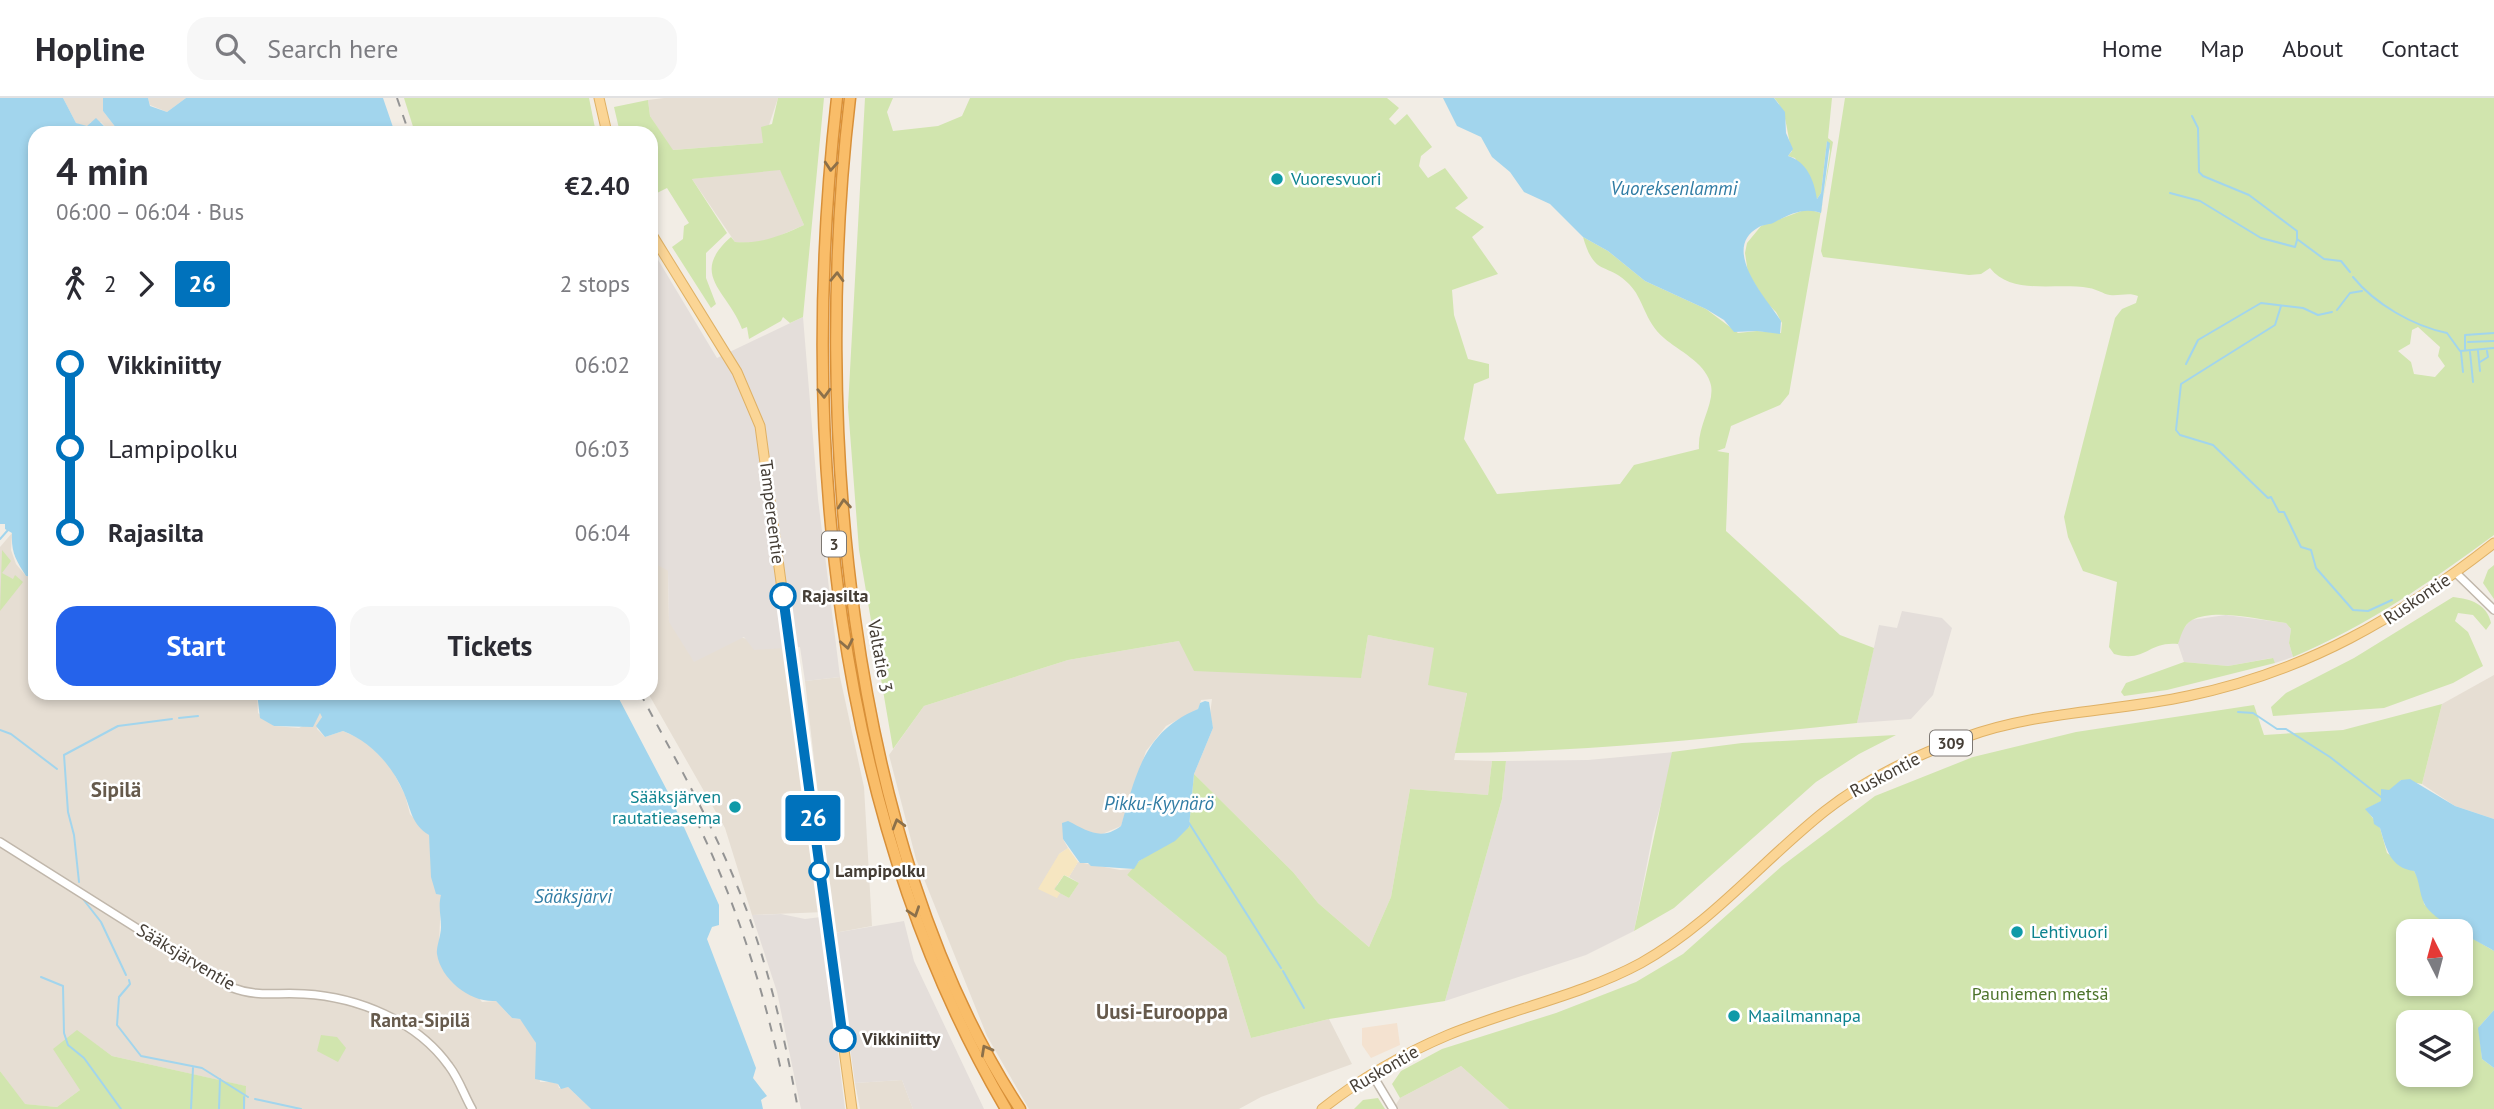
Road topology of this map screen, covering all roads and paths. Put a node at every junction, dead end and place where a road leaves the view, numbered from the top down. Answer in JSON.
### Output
{"nodes":[{"id":1,"x":599,"y":98,"type":"edge"},
{"id":2,"x":838,"y":98,"type":"edge"},
{"id":3,"x":850,"y":98,"type":"edge"},
{"id":4,"x":605,"y":126,"type":"edge"},
{"id":5,"x":658,"y":244,"type":"edge"},
{"id":6,"x":2494,"y":543,"type":"edge"},
{"id":7,"x":2456,"y":573,"type":"junction"},
{"id":8,"x":2494,"y":610,"type":"edge"},
{"id":9,"x":0,"y":842,"type":"edge"},
{"id":10,"x":1372,"y":1074,"type":"junction"},
{"id":11,"x":472,"y":1109,"type":"edge"},
{"id":12,"x":852,"y":1109,"type":"edge"},
{"id":13,"x":1006,"y":1109,"type":"edge"},
{"id":14,"x":1020,"y":1109,"type":"edge"},
{"id":15,"x":1322,"y":1109,"type":"edge"},
{"id":16,"x":1393,"y":1109,"type":"edge"}],
"edges":[{"from":1,"to":4,"type":"main road"},
{"from":2,"to":13,"type":"highway","name":"Valtatie 3","number":"3","one_way":true},
{"from":14,"to":3,"type":"highway","name":"Valtatie 3","number":"3","one_way":true},
{"from":5,"to":12,"type":"main road","name":"Tampereentie"},
{"from":6,"to":7,"type":"main road","name":"Ruskontie","number":"309"},
{"from":7,"to":8,"type":"street"},
{"from":7,"to":10,"type":"main road","name":"Ruskontie","number":"309"},
{"from":9,"to":11,"type":"street","name":"Sääksjärventie"},
{"from":10,"to":15,"type":"main road","name":"Ruskontie","number":"309"},
{"from":10,"to":16,"type":"street"}]}
